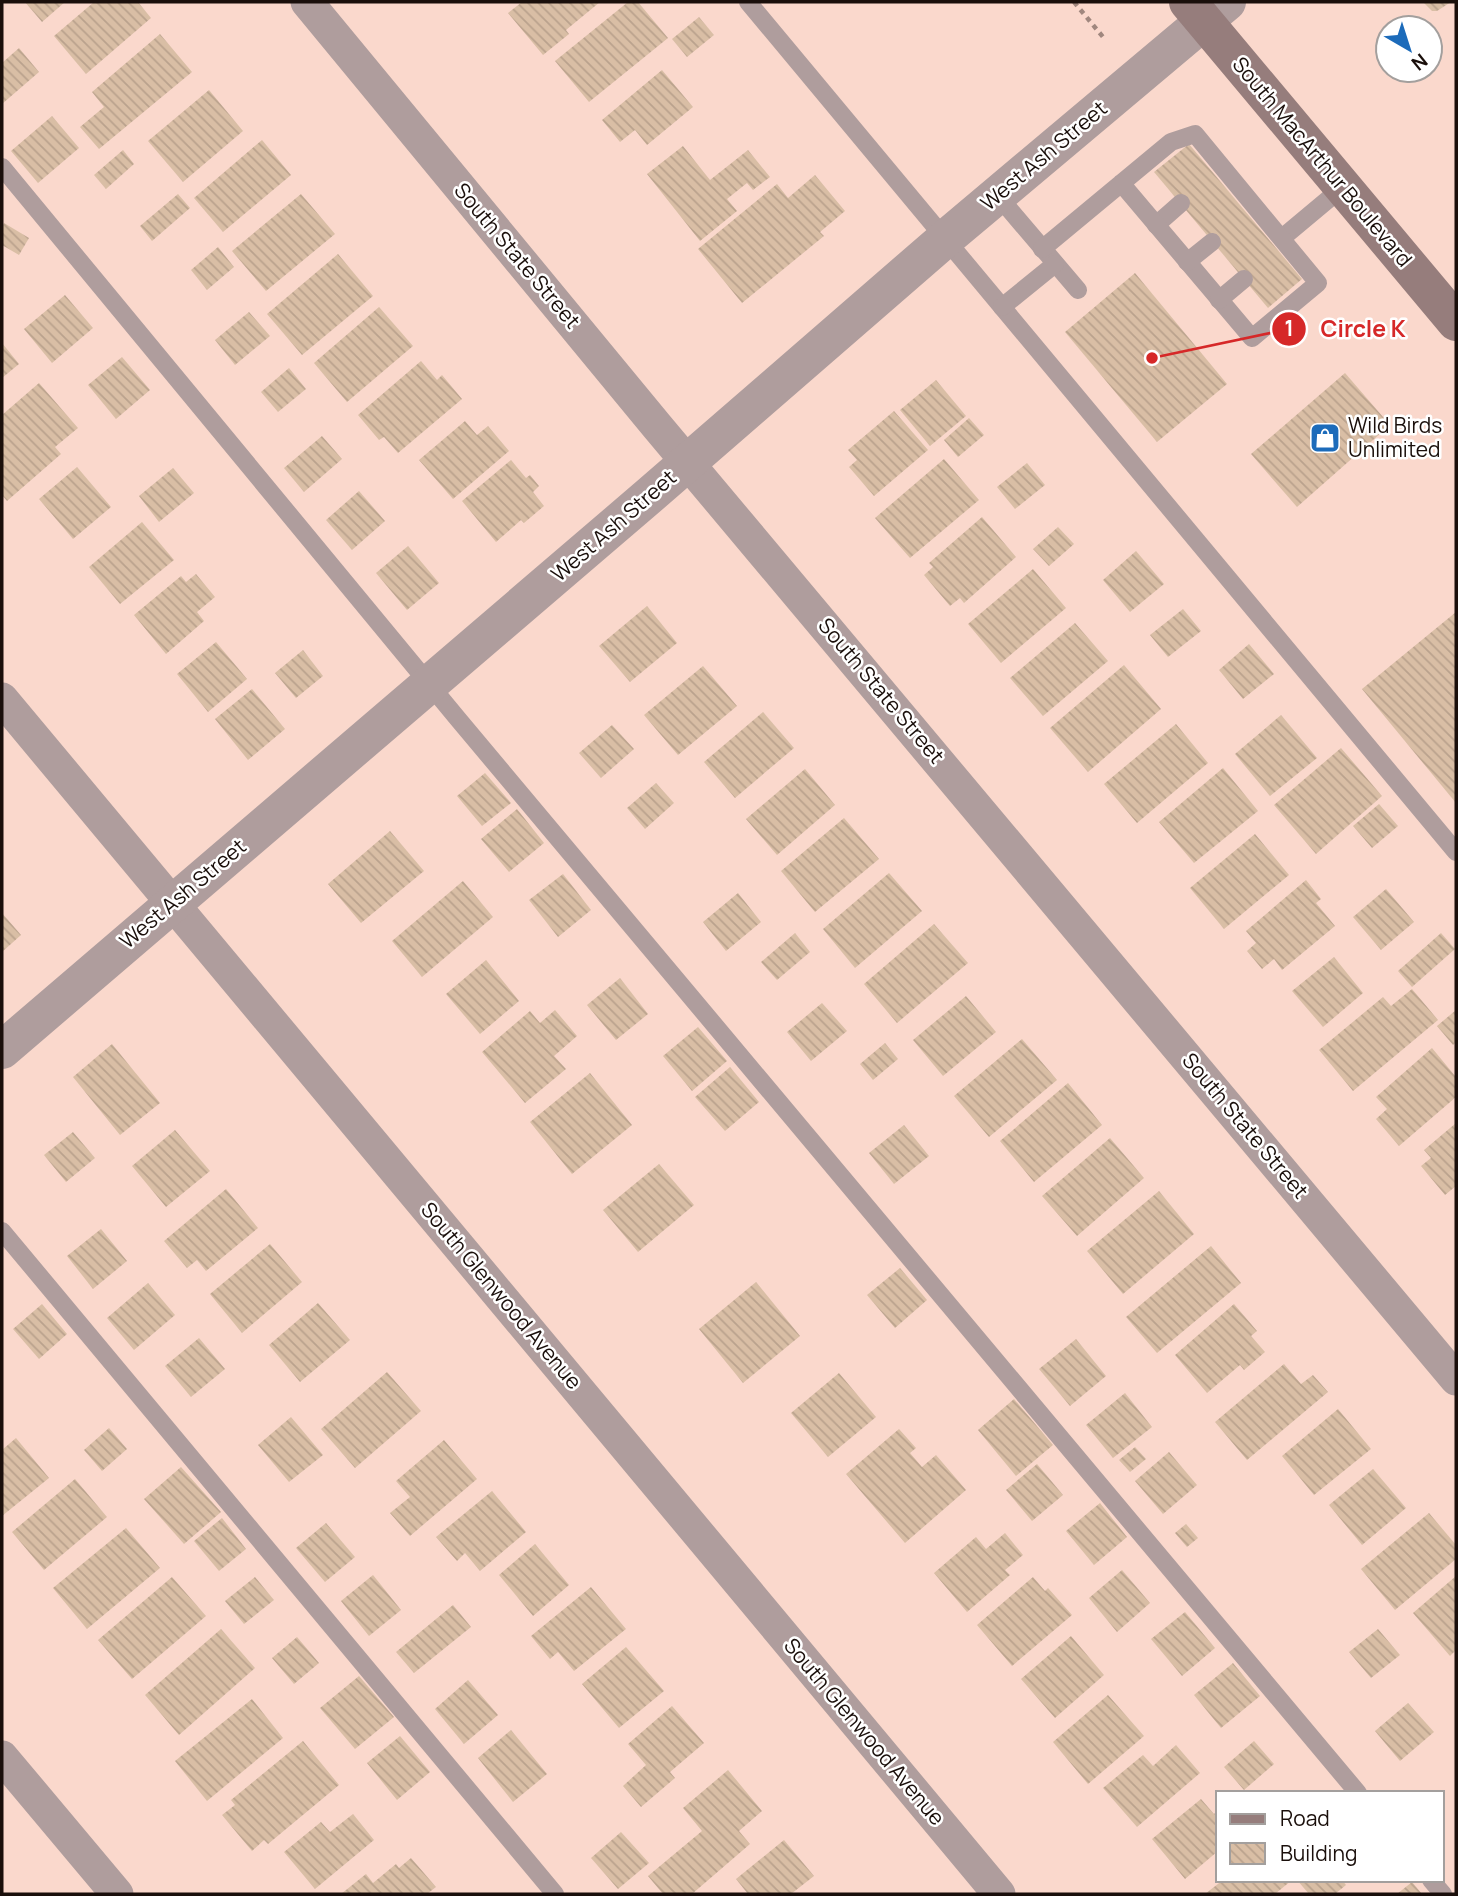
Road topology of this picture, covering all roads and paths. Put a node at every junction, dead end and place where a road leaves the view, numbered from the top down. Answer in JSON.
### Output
{"nodes":[{"id":1,"x":307,"y":2,"type":"edge"},
{"id":2,"x":748,"y":2,"type":"edge"},
{"id":3,"x":1074,"y":2,"type":"edge"},
{"id":4,"x":1206,"y":8,"type":"edge"},
{"id":5,"x":1103,"y":37,"type":"dead end"},
{"id":6,"x":2,"y":167,"type":"edge"},
{"id":7,"x":1121,"y":183,"type":"junction"},
{"id":8,"x":1343,"y":187,"type":"junction"},
{"id":9,"x":998,"y":195,"type":"junction"},
{"id":10,"x":1181,"y":203,"type":"dead end"},
{"id":11,"x":1156,"y":225,"type":"junction"},
{"id":12,"x":945,"y":239,"type":"junction"},
{"id":13,"x":1212,"y":242,"type":"dead end"},
{"id":14,"x":1282,"y":244,"type":"junction"},
{"id":15,"x":1042,"y":249,"type":"junction"},
{"id":16,"x":1187,"y":262,"type":"junction"},
{"id":17,"x":1055,"y":264,"type":"junction"},
{"id":18,"x":1244,"y":279,"type":"dead end"},
{"id":19,"x":1078,"y":290,"type":"dead end"},
{"id":20,"x":1219,"y":300,"type":"junction"},
{"id":21,"x":1002,"y":307,"type":"junction"},
{"id":22,"x":1456,"y":322,"type":"edge"},
{"id":23,"x":688,"y":462,"type":"junction"},
{"id":24,"x":429,"y":684,"type":"junction"},
{"id":25,"x":2,"y":699,"type":"edge"},
{"id":26,"x":1456,"y":852,"type":"edge"},
{"id":27,"x":173,"y":904,"type":"junction"},
{"id":28,"x":2,"y":1050,"type":"edge"},
{"id":29,"x":2,"y":1231,"type":"edge"},
{"id":30,"x":1456,"y":1379,"type":"edge"},
{"id":31,"x":2,"y":1757,"type":"edge"},
{"id":32,"x":1356,"y":1791,"type":"edge"},
{"id":33,"x":117,"y":1894,"type":"edge"},
{"id":34,"x":555,"y":1894,"type":"edge"},
{"id":35,"x":999,"y":1894,"type":"edge"}],
"edges":[{"from":1,"to":23,"type":"street","name":"South State Street"},
{"from":2,"to":12,"type":"lane"},
{"from":3,"to":5,"type":"path"},
{"from":4,"to":8,"type":"main road","name":"South MacArthur Boulevard"},
{"from":4,"to":9,"type":"street","name":"West Ash Street"},
{"from":6,"to":24,"type":"lane"},
{"from":7,"to":11,"type":"lane"},
{"from":7,"to":14,"type":"lane"},
{"from":7,"to":15,"type":"lane"},
{"from":8,"to":14,"type":"lane"},
{"from":8,"to":22,"type":"main road","name":"South MacArthur Boulevard"},
{"from":9,"to":12,"type":"street","name":"West Ash Street"},
{"from":9,"to":15,"type":"lane"},
{"from":10,"to":11,"type":"lane"},
{"from":11,"to":16,"type":"lane"},
{"from":12,"to":21,"type":"lane"},
{"from":12,"to":23,"type":"street","name":"West Ash Street"},
{"from":13,"to":16,"type":"lane"},
{"from":14,"to":20,"type":"lane"},
{"from":15,"to":17,"type":"lane"},
{"from":16,"to":20,"type":"lane"},
{"from":17,"to":19,"type":"lane"},
{"from":17,"to":21,"type":"lane"},
{"from":18,"to":20,"type":"lane"},
{"from":21,"to":26,"type":"lane"},
{"from":23,"to":24,"type":"street","name":"West Ash Street"},
{"from":23,"to":30,"type":"street","name":"South State Street"},
{"from":24,"to":27,"type":"street","name":"West Ash Street"},
{"from":24,"to":32,"type":"lane"},
{"from":25,"to":27,"type":"street","name":"South Glenwood Avenue"},
{"from":27,"to":28,"type":"street","name":"West Ash Street"},
{"from":27,"to":35,"type":"street","name":"South Glenwood Avenue"},
{"from":29,"to":34,"type":"lane"},
{"from":31,"to":33,"type":"street"}]}
